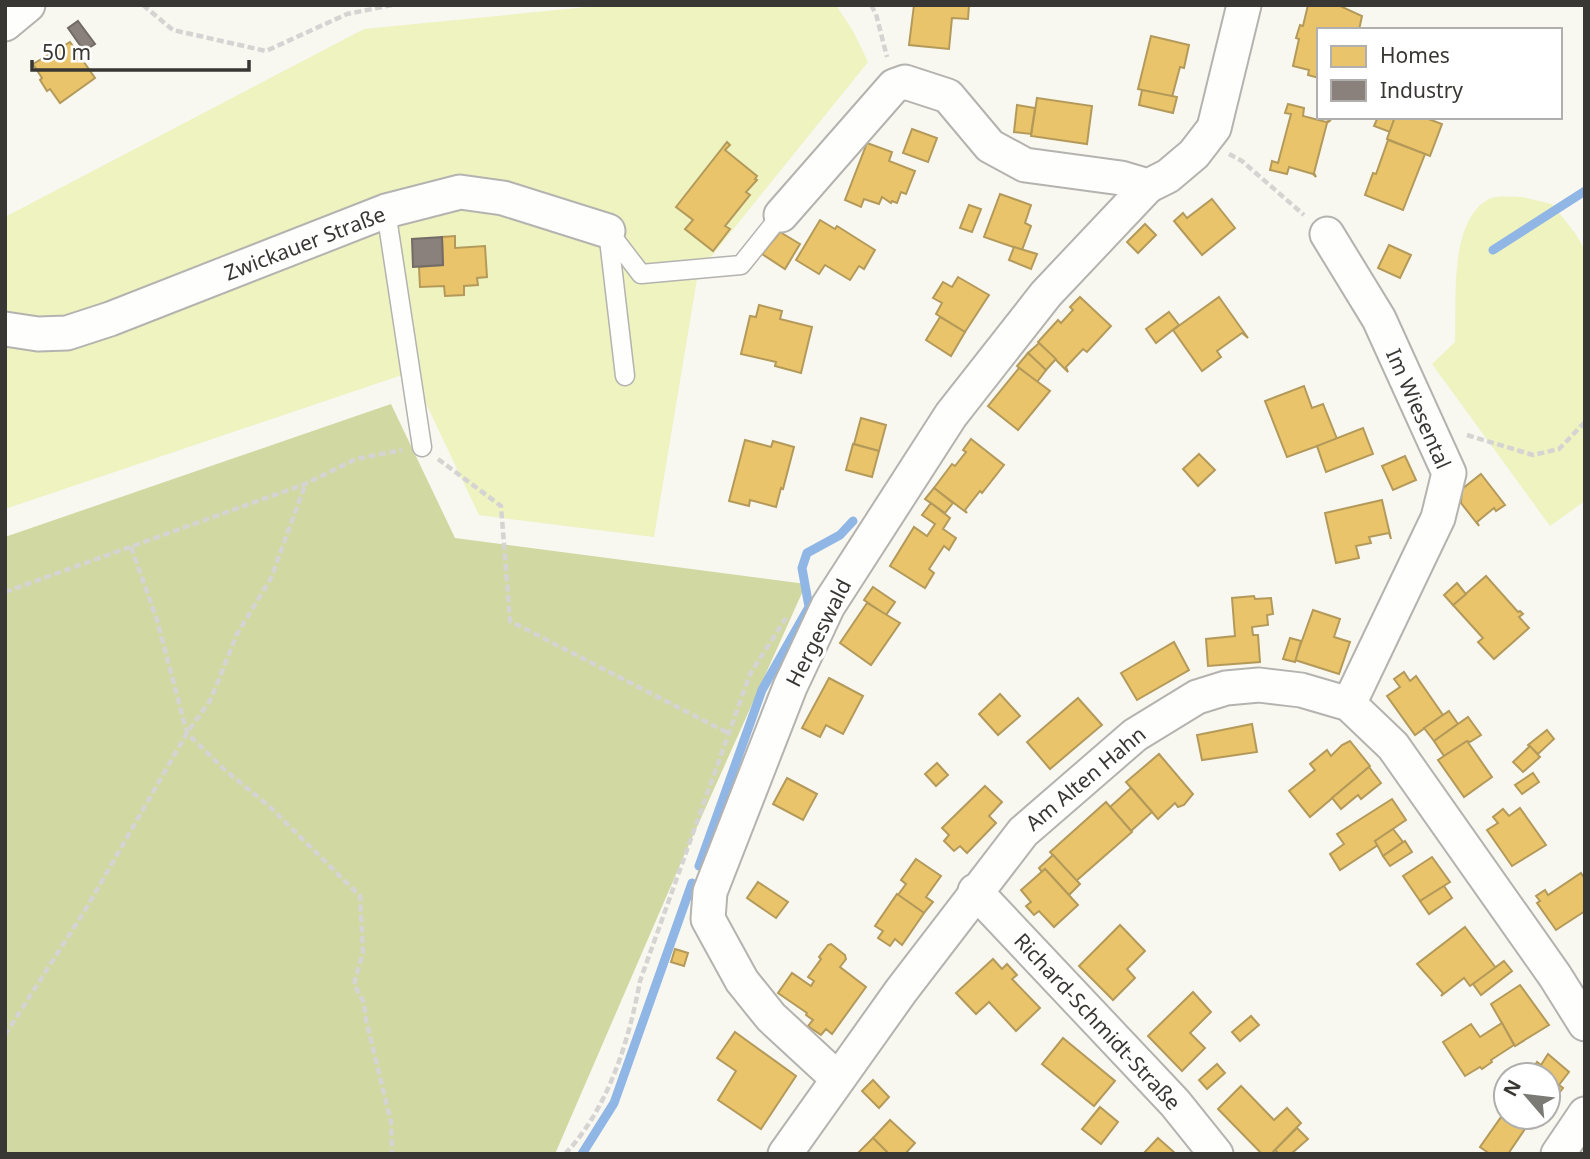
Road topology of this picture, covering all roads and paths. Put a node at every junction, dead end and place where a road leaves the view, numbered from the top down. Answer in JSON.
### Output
{"nodes":[{"id":1,"x":28,"y":5,"type":"edge"},
{"id":2,"x":143,"y":5,"type":"edge"},
{"id":3,"x":392,"y":5,"type":"edge"},
{"id":4,"x":871,"y":5,"type":"edge"},
{"id":5,"x":1244,"y":5,"type":"edge"},
{"id":6,"x":5,"y":24,"type":"edge"},
{"id":7,"x":894,"y":86,"type":"junction"},
{"id":8,"x":1204,"y":141,"type":"junction"},
{"id":9,"x":1149,"y":186,"type":"junction"},
{"id":10,"x":386,"y":211,"type":"junction"},
{"id":11,"x":781,"y":215,"type":"joint"},
{"id":12,"x":608,"y":231,"type":"junction"},
{"id":13,"x":1327,"y":234,"type":"joint"},
{"id":14,"x":5,"y":329,"type":"edge"},
{"id":15,"x":625,"y":376,"type":"dead end"},
{"id":16,"x":1585,"y":422,"type":"edge"},
{"id":17,"x":1427,"y":424,"type":"junction"},
{"id":18,"x":422,"y":447,"type":"junction"},
{"id":19,"x":305,"y":484,"type":"junction"},
{"id":20,"x":131,"y":547,"type":"junction"},
{"id":21,"x":5,"y":592,"type":"edge"},
{"id":22,"x":1349,"y":704,"type":"junction"},
{"id":23,"x":187,"y":733,"type":"junction"},
{"id":24,"x":728,"y":733,"type":"dead end"},
{"id":25,"x":683,"y":858,"type":"dead end"},
{"id":26,"x":975,"y":891,"type":"junction"},
{"id":27,"x":1585,"y":1024,"type":"edge"},
{"id":28,"x":5,"y":1035,"type":"edge"},
{"id":29,"x":838,"y":1079,"type":"junction"},
{"id":30,"x":1585,"y":1114,"type":"edge"},
{"id":31,"x":392,"y":1154,"type":"edge"},
{"id":32,"x":565,"y":1154,"type":"edge"},
{"id":33,"x":785,"y":1154,"type":"edge"},
{"id":34,"x":1216,"y":1154,"type":"edge"},
{"id":35,"x":1558,"y":1154,"type":"edge"}],
"edges":[{"from":1,"to":6,"type":"street"},
{"from":2,"to":3,"type":"path"},
{"from":4,"to":7,"type":"path"},
{"from":5,"to":8,"type":"street","name":"Hergeswald"},
{"from":7,"to":9,"type":"street"},
{"from":7,"to":11,"type":"street"},
{"from":8,"to":9,"type":"street","name":"Hergeswald"},
{"from":8,"to":13,"type":"path"},
{"from":9,"to":29,"type":"street","name":"Hergeswald"},
{"from":10,"to":12,"type":"street","name":"Zwickauer Straße"},
{"from":10,"to":14,"type":"street","name":"Zwickauer Straße"},
{"from":10,"to":18,"type":"lane"},
{"from":11,"to":12,"type":"lane"},
{"from":12,"to":15,"type":"lane"},
{"from":13,"to":17,"type":"street","name":"Im Wiesental"},
{"from":16,"to":17,"type":"path"},
{"from":17,"to":22,"type":"street","name":"Im Wiesental"},
{"from":18,"to":19,"type":"path"},
{"from":18,"to":24,"type":"path"},
{"from":19,"to":20,"type":"path"},
{"from":19,"to":23,"type":"path"},
{"from":20,"to":21,"type":"path"},
{"from":20,"to":23,"type":"path"},
{"from":22,"to":26,"type":"street","name":"Am Alten Hahn"},
{"from":22,"to":27,"type":"street","name":"Am Alten Hahn"},
{"from":23,"to":28,"type":"path"},
{"from":23,"to":31,"type":"path"},
{"from":25,"to":32,"type":"path"},
{"from":26,"to":29,"type":"street","name":"Am Alten Hahn"},
{"from":26,"to":34,"type":"street","name":"Richard-Schmidt-Straße"},
{"from":29,"to":33,"type":"street","name":"Am Alten Hahn"},
{"from":30,"to":35,"type":"street"}]}
